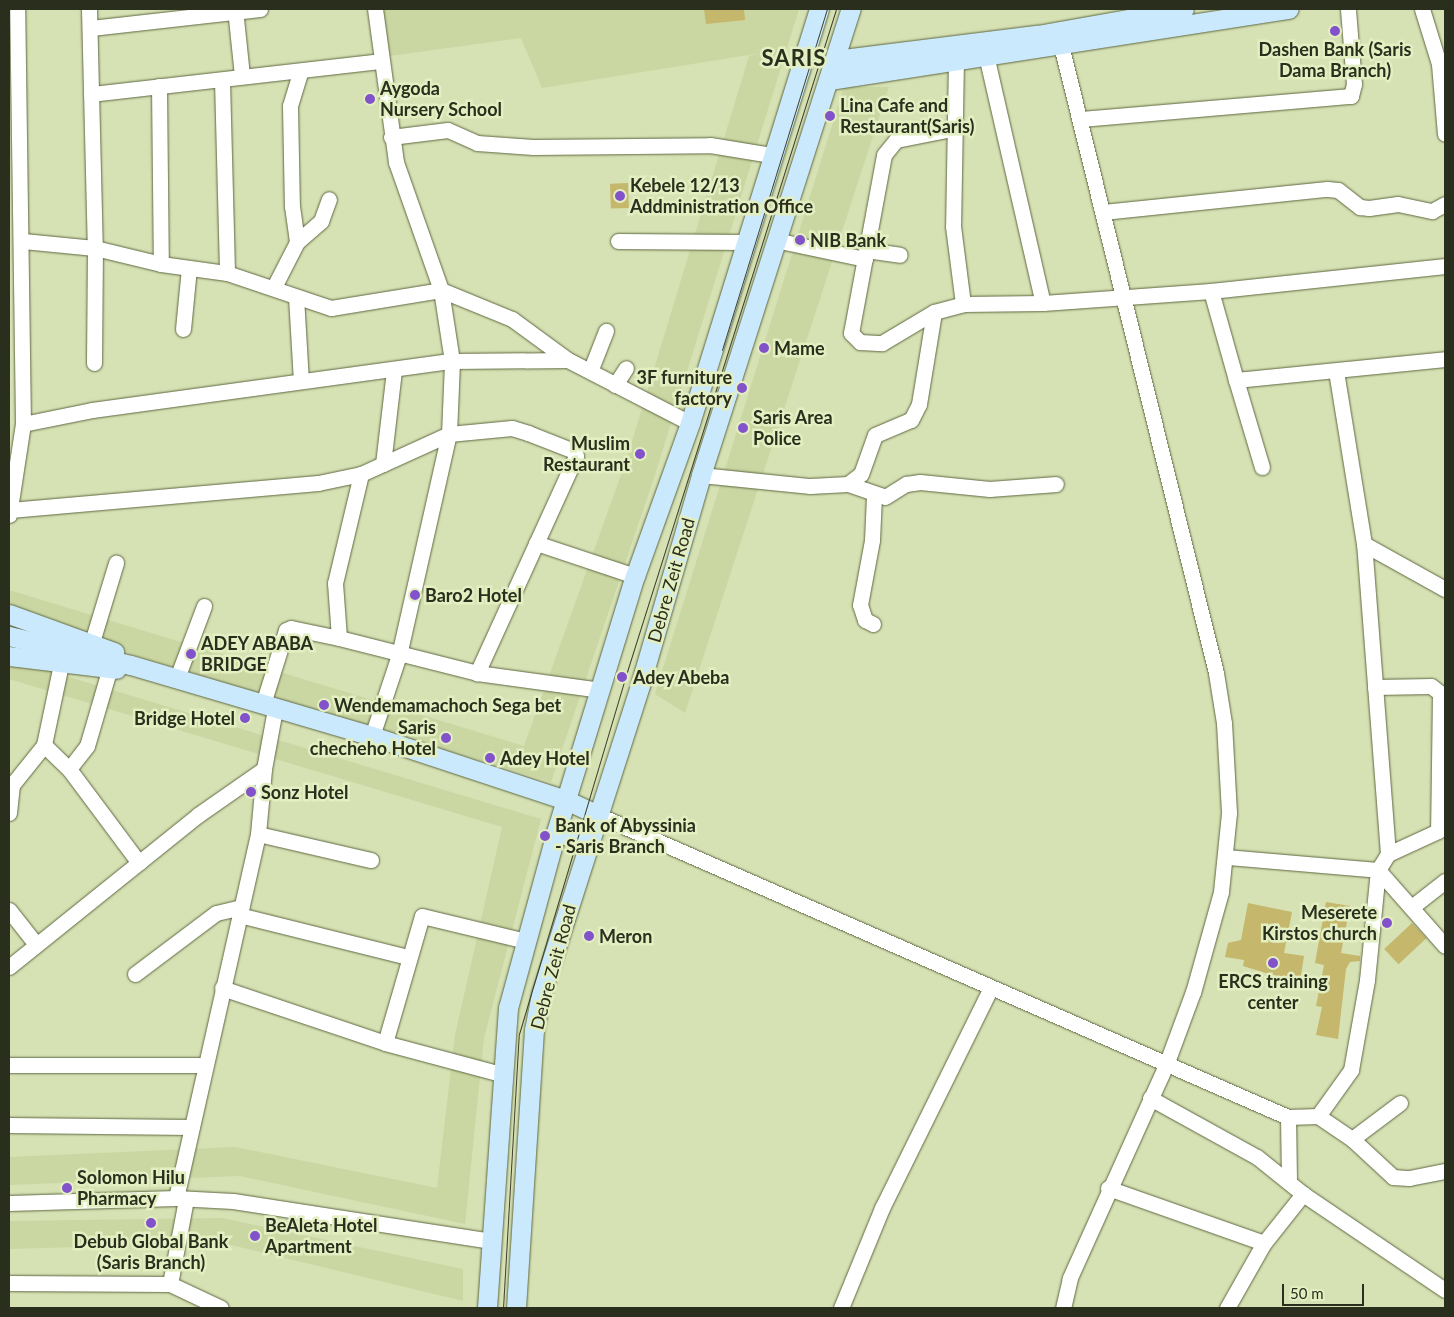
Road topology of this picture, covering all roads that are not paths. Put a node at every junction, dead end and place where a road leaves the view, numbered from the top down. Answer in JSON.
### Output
{"nodes":[{"id":1,"x":17,"y":9,"type":"edge"},
{"id":2,"x":90,"y":9,"type":"edge"},
{"id":3,"x":260,"y":9,"type":"edge"},
{"id":4,"x":375,"y":9,"type":"edge"},
{"id":5,"x":819,"y":9,"type":"edge"},
{"id":6,"x":851,"y":9,"type":"edge"},
{"id":7,"x":1184,"y":9,"type":"edge"},
{"id":8,"x":1289,"y":9,"type":"edge"},
{"id":9,"x":1348,"y":9,"type":"edge"},
{"id":10,"x":1422,"y":9,"type":"edge"},
{"id":11,"x":235,"y":10,"type":"edge"},
{"id":12,"x":91,"y":28,"type":"junction"},
{"id":13,"x":1059,"y":38,"type":"junction"},
{"id":14,"x":986,"y":55,"type":"junction"},
{"id":15,"x":956,"y":59,"type":"junction"},
{"id":16,"x":835,"y":60,"type":"junction"},
{"id":17,"x":381,"y":61,"type":"junction"},
{"id":18,"x":300,"y":73,"type":"junction"},
{"id":19,"x":242,"y":76,"type":"junction"},
{"id":20,"x":222,"y":80,"type":"junction"},
{"id":21,"x":829,"y":80,"type":"junction"},
{"id":22,"x":159,"y":86,"type":"junction"},
{"id":23,"x":91,"y":94,"type":"junction"},
{"id":24,"x":1081,"y":119,"type":"junction"},
{"id":25,"x":957,"y":128,"type":"junction"},
{"id":26,"x":1445,"y":134,"type":"edge"},
{"id":27,"x":391,"y":137,"type":"junction"},
{"id":28,"x":771,"y":155,"type":"junction"},
{"id":29,"x":329,"y":199,"type":"dead end"},
{"id":30,"x":1445,"y":204,"type":"edge"},
{"id":31,"x":1103,"y":212,"type":"junction"},
{"id":32,"x":22,"y":240,"type":"junction"},
{"id":33,"x":776,"y":240,"type":"junction"},
{"id":34,"x":618,"y":241,"type":"dead end"},
{"id":35,"x":297,"y":242,"type":"junction"},
{"id":36,"x":745,"y":242,"type":"junction"},
{"id":37,"x":95,"y":248,"type":"junction"},
{"id":38,"x":865,"y":254,"type":"junction"},
{"id":39,"x":900,"y":255,"type":"dead end"},
{"id":40,"x":161,"y":264,"type":"junction"},
{"id":41,"x":1445,"y":266,"type":"edge"},
{"id":42,"x":189,"y":268,"type":"junction"},
{"id":43,"x":228,"y":273,"type":"junction"},
{"id":44,"x":274,"y":287,"type":"junction"},
{"id":45,"x":441,"y":290,"type":"junction"},
{"id":46,"x":1211,"y":291,"type":"junction"},
{"id":47,"x":296,"y":297,"type":"junction"},
{"id":48,"x":1123,"y":297,"type":"junction"},
{"id":49,"x":963,"y":304,"type":"junction"},
{"id":50,"x":1043,"y":304,"type":"junction"},
{"id":51,"x":934,"y":312,"type":"junction"},
{"id":52,"x":183,"y":330,"type":"dead end"},
{"id":53,"x":606,"y":330,"type":"dead end"},
{"id":54,"x":1445,"y":359,"type":"edge"},
{"id":55,"x":568,"y":360,"type":"junction"},
{"id":56,"x":452,"y":361,"type":"junction"},
{"id":57,"x":94,"y":363,"type":"dead end"},
{"id":58,"x":626,"y":368,"type":"dead end"},
{"id":59,"x":591,"y":369,"type":"junction"},
{"id":60,"x":394,"y":371,"type":"junction"},
{"id":61,"x":1336,"y":371,"type":"junction"},
{"id":62,"x":1236,"y":380,"type":"junction"},
{"id":63,"x":301,"y":381,"type":"junction"},
{"id":64,"x":615,"y":385,"type":"junction"},
{"id":65,"x":23,"y":424,"type":"junction"},
{"id":66,"x":690,"y":424,"type":"junction"},
{"id":67,"x":449,"y":434,"type":"junction"},
{"id":68,"x":384,"y":464,"type":"junction"},
{"id":69,"x":1262,"y":467,"type":"dead end"},
{"id":70,"x":361,"y":474,"type":"junction"},
{"id":71,"x":701,"y":475,"type":"junction"},
{"id":72,"x":848,"y":484,"type":"junction"},
{"id":73,"x":1056,"y":484,"type":"dead end"},
{"id":74,"x":874,"y":496,"type":"junction"},
{"id":75,"x":9,"y":512,"type":"edge"},
{"id":76,"x":536,"y":544,"type":"junction"},
{"id":77,"x":1364,"y":544,"type":"junction"},
{"id":78,"x":116,"y":562,"type":"dead end"},
{"id":79,"x":636,"y":576,"type":"junction"},
{"id":80,"x":1445,"y":589,"type":"edge"},
{"id":81,"x":204,"y":606,"type":"dead end"},
{"id":82,"x":9,"y":614,"type":"edge"},
{"id":83,"x":873,"y":624,"type":"dead end"},
{"id":84,"x":9,"y":636,"type":"edge"},
{"id":85,"x":339,"y":638,"type":"junction"},
{"id":86,"x":94,"y":649,"type":"junction"},
{"id":87,"x":400,"y":655,"type":"junction"},
{"id":88,"x":9,"y":656,"type":"edge"},
{"id":89,"x":61,"y":664,"type":"junction"},
{"id":90,"x":131,"y":665,"type":"junction"},
{"id":91,"x":109,"y":671,"type":"junction"},
{"id":92,"x":477,"y":673,"type":"junction"},
{"id":93,"x":177,"y":678,"type":"junction"},
{"id":94,"x":1375,"y":687,"type":"junction"},
{"id":95,"x":601,"y":690,"type":"junction"},
{"id":96,"x":269,"y":707,"type":"junction"},
{"id":97,"x":372,"y":736,"type":"junction"},
{"id":98,"x":44,"y":744,"type":"junction"},
{"id":99,"x":69,"y":769,"type":"junction"},
{"id":100,"x":264,"y":769,"type":"junction"},
{"id":101,"x":566,"y":800,"type":"junction"},
{"id":102,"x":9,"y":812,"type":"edge"},
{"id":103,"x":598,"y":815,"type":"junction"},
{"id":104,"x":1442,"y":830,"type":"edge"},
{"id":105,"x":556,"y":832,"type":"junction"},
{"id":106,"x":258,"y":834,"type":"junction"},
{"id":107,"x":589,"y":843,"type":"junction"},
{"id":108,"x":1388,"y":854,"type":"junction"},
{"id":109,"x":1226,"y":857,"type":"junction"},
{"id":110,"x":371,"y":860,"type":"dead end"},
{"id":111,"x":139,"y":864,"type":"junction"},
{"id":112,"x":1378,"y":870,"type":"junction"},
{"id":113,"x":1445,"y":881,"type":"edge"},
{"id":114,"x":1413,"y":906,"type":"junction"},
{"id":115,"x":9,"y":910,"type":"edge"},
{"id":116,"x":240,"y":911,"type":"junction"},
{"id":117,"x":526,"y":942,"type":"junction"},
{"id":118,"x":35,"y":943,"type":"junction"},
{"id":119,"x":1445,"y":946,"type":"edge"},
{"id":120,"x":408,"y":957,"type":"junction"},
{"id":121,"x":9,"y":967,"type":"edge"},
{"id":122,"x":135,"y":974,"type":"dead end"},
{"id":123,"x":222,"y":988,"type":"junction"},
{"id":124,"x":991,"y":988,"type":"junction"},
{"id":125,"x":385,"y":1043,"type":"junction"},
{"id":126,"x":9,"y":1065,"type":"edge"},
{"id":127,"x":203,"y":1065,"type":"junction"},
{"id":128,"x":1166,"y":1065,"type":"junction"},
{"id":129,"x":501,"y":1074,"type":"junction"},
{"id":130,"x":1150,"y":1098,"type":"junction"},
{"id":131,"x":1400,"y":1103,"type":"dead end"},
{"id":132,"x":1318,"y":1116,"type":"junction"},
{"id":133,"x":1288,"y":1117,"type":"junction"},
{"id":134,"x":9,"y":1125,"type":"edge"},
{"id":135,"x":191,"y":1128,"type":"junction"},
{"id":136,"x":1352,"y":1139,"type":"junction"},
{"id":137,"x":1445,"y":1171,"type":"edge"},
{"id":138,"x":1289,"y":1180,"type":"junction"},
{"id":139,"x":1108,"y":1188,"type":"junction"},
{"id":140,"x":1303,"y":1194,"type":"junction"},
{"id":141,"x":181,"y":1198,"type":"junction"},
{"id":142,"x":9,"y":1203,"type":"edge"},
{"id":143,"x":490,"y":1241,"type":"junction"},
{"id":144,"x":1264,"y":1244,"type":"junction"},
{"id":145,"x":9,"y":1283,"type":"edge"},
{"id":146,"x":170,"y":1284,"type":"junction"},
{"id":147,"x":1445,"y":1290,"type":"edge"},
{"id":148,"x":222,"y":1308,"type":"edge"},
{"id":149,"x":487,"y":1308,"type":"edge"},
{"id":150,"x":516,"y":1308,"type":"edge"},
{"id":151,"x":841,"y":1308,"type":"edge"},
{"id":152,"x":1063,"y":1308,"type":"edge"},
{"id":153,"x":1227,"y":1308,"type":"edge"}],
"edges":[{"from":1,"to":32,"type":"street"},
{"from":2,"to":12,"type":"street"},
{"from":3,"to":11,"type":"street"},
{"from":4,"to":17,"type":"street"},
{"from":5,"to":28,"type":"main road","name":"Debre Zeit Road"},
{"from":6,"to":16,"type":"main road","name":"Debre Zeit Road"},
{"from":7,"to":13,"type":"main road"},
{"from":8,"to":13,"type":"main road"},
{"from":9,"to":24,"type":"street"},
{"from":10,"to":26,"type":"street"},
{"from":11,"to":12,"type":"street"},
{"from":11,"to":19,"type":"street"},
{"from":12,"to":23,"type":"street"},
{"from":13,"to":14,"type":"main road"},
{"from":13,"to":16,"type":"main road"},
{"from":13,"to":24,"type":"street"},
{"from":14,"to":15,"type":"main road"},
{"from":14,"to":50,"type":"street"},
{"from":15,"to":21,"type":"main road"},
{"from":15,"to":25,"type":"street"},
{"from":16,"to":21,"type":"main road","name":"Debre Zeit Road"},
{"from":17,"to":18,"type":"street"},
{"from":17,"to":27,"type":"street"},
{"from":18,"to":19,"type":"street"},
{"from":18,"to":35,"type":"street"},
{"from":19,"to":20,"type":"street"},
{"from":20,"to":22,"type":"street"},
{"from":20,"to":43,"type":"street"},
{"from":21,"to":33,"type":"main road","name":"Debre Zeit Road"},
{"from":22,"to":23,"type":"street"},
{"from":22,"to":40,"type":"street"},
{"from":23,"to":37,"type":"street"},
{"from":24,"to":31,"type":"street"},
{"from":25,"to":38,"type":"street"},
{"from":25,"to":49,"type":"street"},
{"from":27,"to":28,"type":"street"},
{"from":27,"to":45,"type":"street"},
{"from":28,"to":36,"type":"main road","name":"Debre Zeit Road"},
{"from":29,"to":35,"type":"street"},
{"from":30,"to":31,"type":"street"},
{"from":31,"to":48,"type":"street"},
{"from":32,"to":37,"type":"street"},
{"from":32,"to":65,"type":"street"},
{"from":33,"to":38,"type":"street"},
{"from":33,"to":71,"type":"main road","name":"Debre Zeit Road"},
{"from":34,"to":36,"type":"street"},
{"from":35,"to":44,"type":"street"},
{"from":36,"to":66,"type":"main road","name":"Debre Zeit Road"},
{"from":37,"to":40,"type":"street"},
{"from":37,"to":57,"type":"street"},
{"from":38,"to":39,"type":"street"},
{"from":38,"to":51,"type":"street"},
{"from":40,"to":42,"type":"street"},
{"from":41,"to":46,"type":"street"},
{"from":42,"to":43,"type":"street"},
{"from":42,"to":52,"type":"street"},
{"from":43,"to":44,"type":"street"},
{"from":44,"to":47,"type":"street"},
{"from":45,"to":47,"type":"street"},
{"from":45,"to":55,"type":"street"},
{"from":45,"to":56,"type":"street"},
{"from":46,"to":48,"type":"street"},
{"from":46,"to":62,"type":"street"},
{"from":47,"to":63,"type":"street"},
{"from":48,"to":50,"type":"street"},
{"from":48,"to":109,"type":"street"},
{"from":49,"to":50,"type":"street"},
{"from":49,"to":51,"type":"street"},
{"from":51,"to":72,"type":"street"},
{"from":53,"to":59,"type":"street"},
{"from":54,"to":61,"type":"street"},
{"from":55,"to":56,"type":"street"},
{"from":55,"to":59,"type":"street"},
{"from":56,"to":60,"type":"street"},
{"from":56,"to":67,"type":"street"},
{"from":58,"to":64,"type":"street"},
{"from":59,"to":64,"type":"street"},
{"from":60,"to":63,"type":"street"},
{"from":60,"to":68,"type":"street"},
{"from":61,"to":62,"type":"street"},
{"from":61,"to":77,"type":"street"},
{"from":62,"to":69,"type":"street"},
{"from":63,"to":65,"type":"street"},
{"from":64,"to":66,"type":"street"},
{"from":65,"to":75,"type":"street"},
{"from":66,"to":79,"type":"main road","name":"Debre Zeit Road"},
{"from":67,"to":68,"type":"street"},
{"from":67,"to":76,"type":"street"},
{"from":67,"to":87,"type":"street"},
{"from":68,"to":70,"type":"street"},
{"from":70,"to":75,"type":"street"},
{"from":70,"to":85,"type":"street"},
{"from":71,"to":72,"type":"street"},
{"from":71,"to":103,"type":"main road","name":"Debre Zeit Road"},
{"from":72,"to":74,"type":"street"},
{"from":73,"to":74,"type":"street"},
{"from":74,"to":83,"type":"street"},
{"from":76,"to":79,"type":"street"},
{"from":76,"to":92,"type":"street"},
{"from":77,"to":80,"type":"street"},
{"from":77,"to":94,"type":"street"},
{"from":78,"to":86,"type":"street"},
{"from":79,"to":95,"type":"main road","name":"Debre Zeit Road"},
{"from":81,"to":93,"type":"street"},
{"from":82,"to":86,"type":"main road"},
{"from":84,"to":86,"type":"main road"},
{"from":85,"to":87,"type":"street"},
{"from":85,"to":96,"type":"street"},
{"from":86,"to":90,"type":"main road"},
{"from":87,"to":92,"type":"street"},
{"from":87,"to":97,"type":"street"},
{"from":88,"to":89,"type":"main road"},
{"from":89,"to":91,"type":"main road"},
{"from":89,"to":98,"type":"street"},
{"from":90,"to":91,"type":"main road"},
{"from":90,"to":93,"type":"main road"},
{"from":91,"to":99,"type":"street"},
{"from":92,"to":95,"type":"street"},
{"from":93,"to":96,"type":"main road"},
{"from":94,"to":104,"type":"street"},
{"from":94,"to":108,"type":"street"},
{"from":95,"to":101,"type":"main road","name":"Debre Zeit Road"},
{"from":96,"to":97,"type":"main road"},
{"from":96,"to":100,"type":"street"},
{"from":97,"to":101,"type":"main road"},
{"from":98,"to":99,"type":"street"},
{"from":98,"to":102,"type":"street"},
{"from":99,"to":111,"type":"street"},
{"from":100,"to":106,"type":"street"},
{"from":100,"to":111,"type":"street"},
{"from":101,"to":103,"type":"main road"},
{"from":101,"to":105,"type":"main road","name":"Debre Zeit Road"},
{"from":103,"to":107,"type":"main road","name":"Debre Zeit Road"},
{"from":103,"to":124,"type":"street"},
{"from":104,"to":108,"type":"street"},
{"from":105,"to":107,"type":"main road"},
{"from":105,"to":117,"type":"main road","name":"Debre Zeit Road"},
{"from":106,"to":110,"type":"street"},
{"from":106,"to":116,"type":"street"},
{"from":107,"to":150,"type":"main road","name":"Debre Zeit Road"},
{"from":108,"to":112,"type":"street"},
{"from":109,"to":112,"type":"street"},
{"from":109,"to":128,"type":"street"},
{"from":111,"to":118,"type":"street"},
{"from":112,"to":114,"type":"street"},
{"from":112,"to":132,"type":"street"},
{"from":113,"to":114,"type":"street"},
{"from":114,"to":119,"type":"street"},
{"from":115,"to":118,"type":"street"},
{"from":116,"to":120,"type":"street"},
{"from":116,"to":122,"type":"street"},
{"from":116,"to":123,"type":"street"},
{"from":117,"to":120,"type":"street"},
{"from":117,"to":129,"type":"main road","name":"Debre Zeit Road"},
{"from":118,"to":121,"type":"street"},
{"from":120,"to":125,"type":"street"},
{"from":123,"to":125,"type":"street"},
{"from":123,"to":127,"type":"street"},
{"from":124,"to":128,"type":"street"},
{"from":124,"to":151,"type":"street"},
{"from":125,"to":129,"type":"street"},
{"from":126,"to":127,"type":"street"},
{"from":127,"to":135,"type":"street"},
{"from":128,"to":130,"type":"street"},
{"from":128,"to":133,"type":"street"},
{"from":129,"to":143,"type":"main road","name":"Debre Zeit Road"},
{"from":130,"to":138,"type":"street"},
{"from":130,"to":139,"type":"street"},
{"from":131,"to":136,"type":"street"},
{"from":132,"to":133,"type":"street"},
{"from":132,"to":136,"type":"street"},
{"from":133,"to":138,"type":"street"},
{"from":134,"to":135,"type":"street"},
{"from":135,"to":141,"type":"street"},
{"from":136,"to":137,"type":"street"},
{"from":138,"to":140,"type":"street"},
{"from":139,"to":144,"type":"street"},
{"from":139,"to":152,"type":"street"},
{"from":140,"to":144,"type":"street"},
{"from":140,"to":147,"type":"street"},
{"from":141,"to":142,"type":"street"},
{"from":141,"to":143,"type":"street"},
{"from":141,"to":146,"type":"street"},
{"from":143,"to":149,"type":"main road","name":"Debre Zeit Road"},
{"from":144,"to":153,"type":"street"},
{"from":145,"to":146,"type":"street"},
{"from":146,"to":148,"type":"street"}]}
